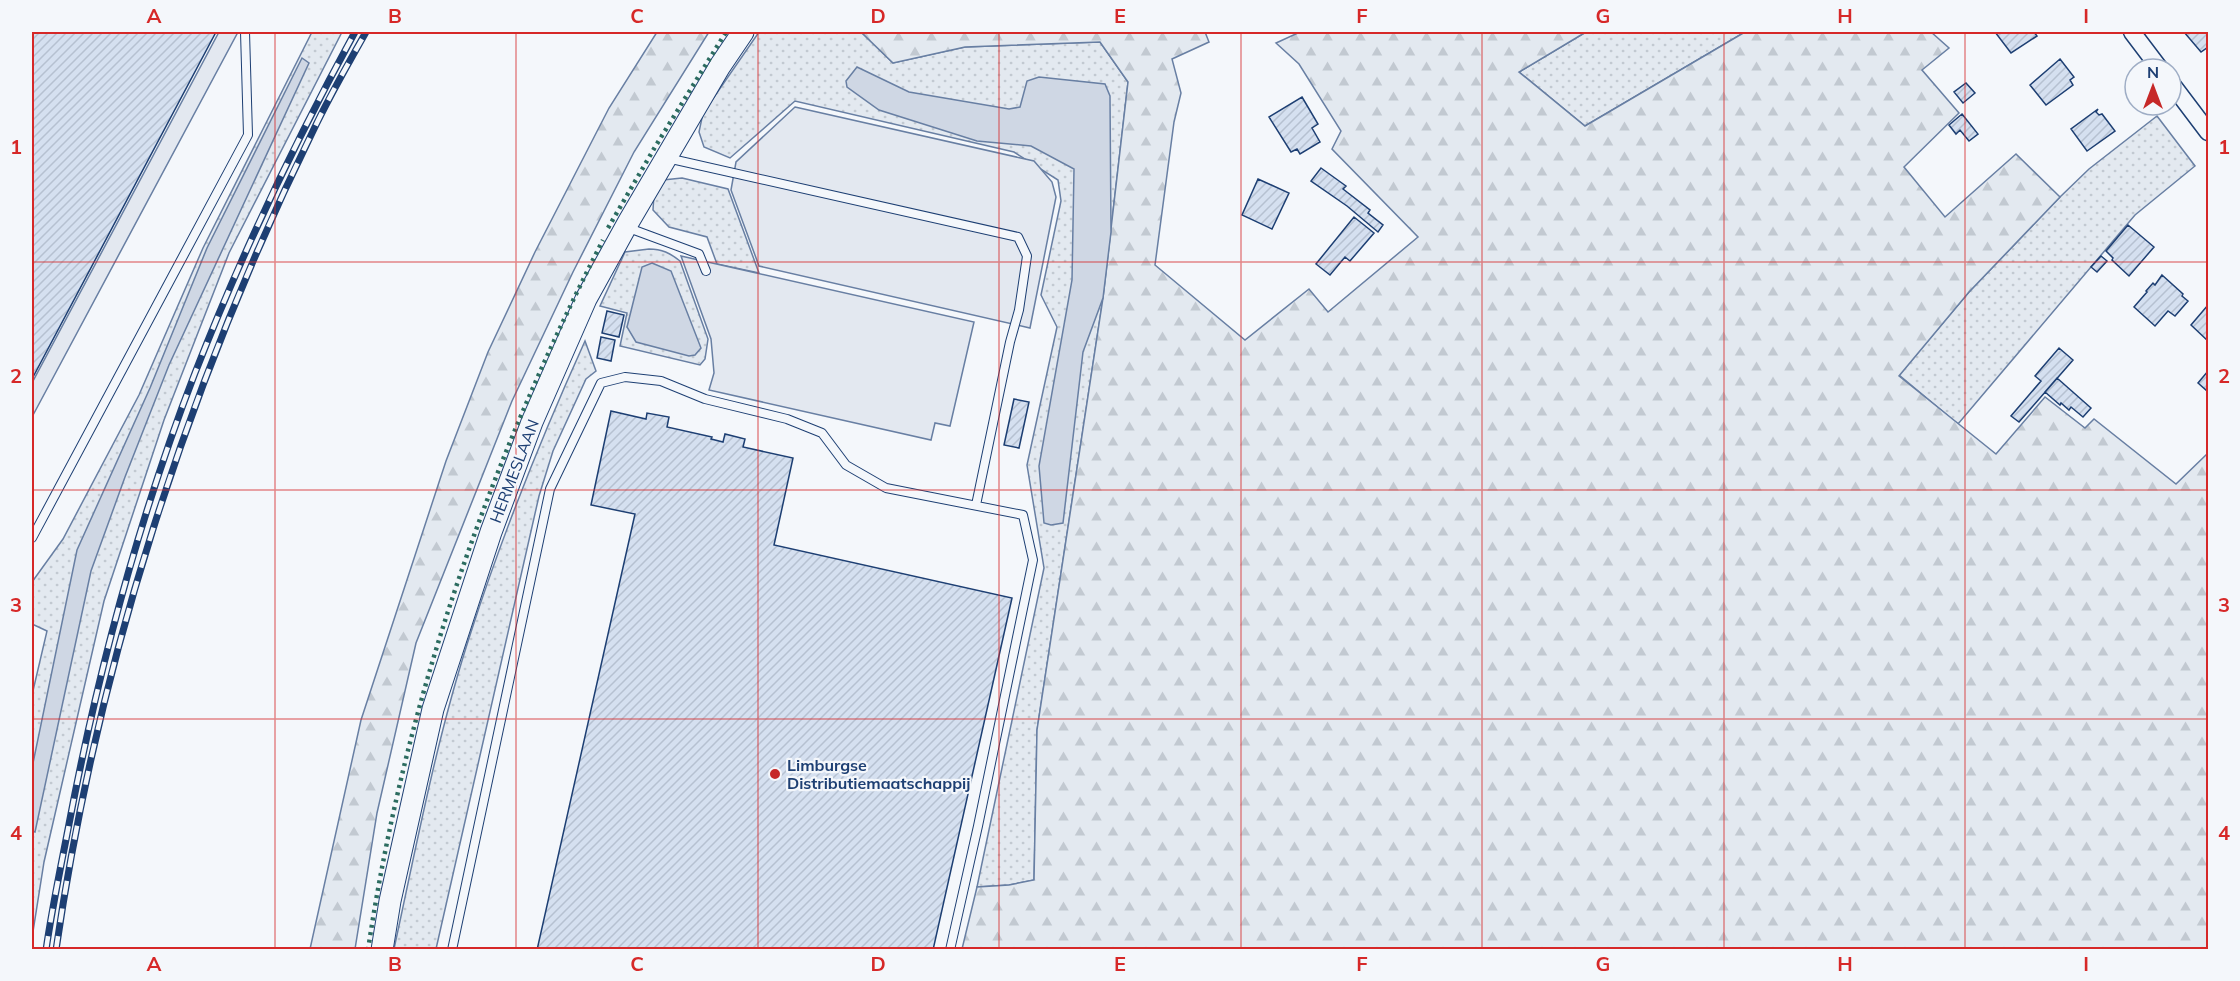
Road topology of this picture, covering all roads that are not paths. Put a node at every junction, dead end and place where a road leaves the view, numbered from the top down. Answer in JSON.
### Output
{"nodes":[{"id":1,"x":245,"y":32,"type":"edge"},
{"id":2,"x":742,"y":32,"type":"edge"},
{"id":3,"x":2132,"y":32,"type":"edge"},
{"id":4,"x":2151,"y":57,"type":"edge"},
{"id":5,"x":2183,"y":99,"type":"edge"},
{"id":6,"x":2208,"y":132,"type":"edge"},
{"id":7,"x":666,"y":158,"type":"junction"},
{"id":8,"x":626,"y":227,"type":"junction"},
{"id":9,"x":706,"y":271,"type":"dead end"},
{"id":10,"x":976,"y":505,"type":"junction"},
{"id":11,"x":32,"y":538,"type":"edge"},
{"id":12,"x":382,"y":950,"type":"edge"},
{"id":13,"x":452,"y":950,"type":"edge"},
{"id":14,"x":950,"y":950,"type":"edge"}],
"edges":[{"from":1,"to":11,"type":"lane"},
{"from":2,"to":7,"type":"street","name":"HERMESLAAN"},
{"from":3,"to":4,"type":"street"},
{"from":5,"to":6,"type":"street"},
{"from":7,"to":8,"type":"street","name":"HERMESLAAN"},
{"from":7,"to":10,"type":"lane"},
{"from":8,"to":9,"type":"lane"},
{"from":8,"to":12,"type":"street","name":"HERMESLAAN"},
{"from":10,"to":13,"type":"lane"},
{"from":10,"to":14,"type":"lane"}]}
